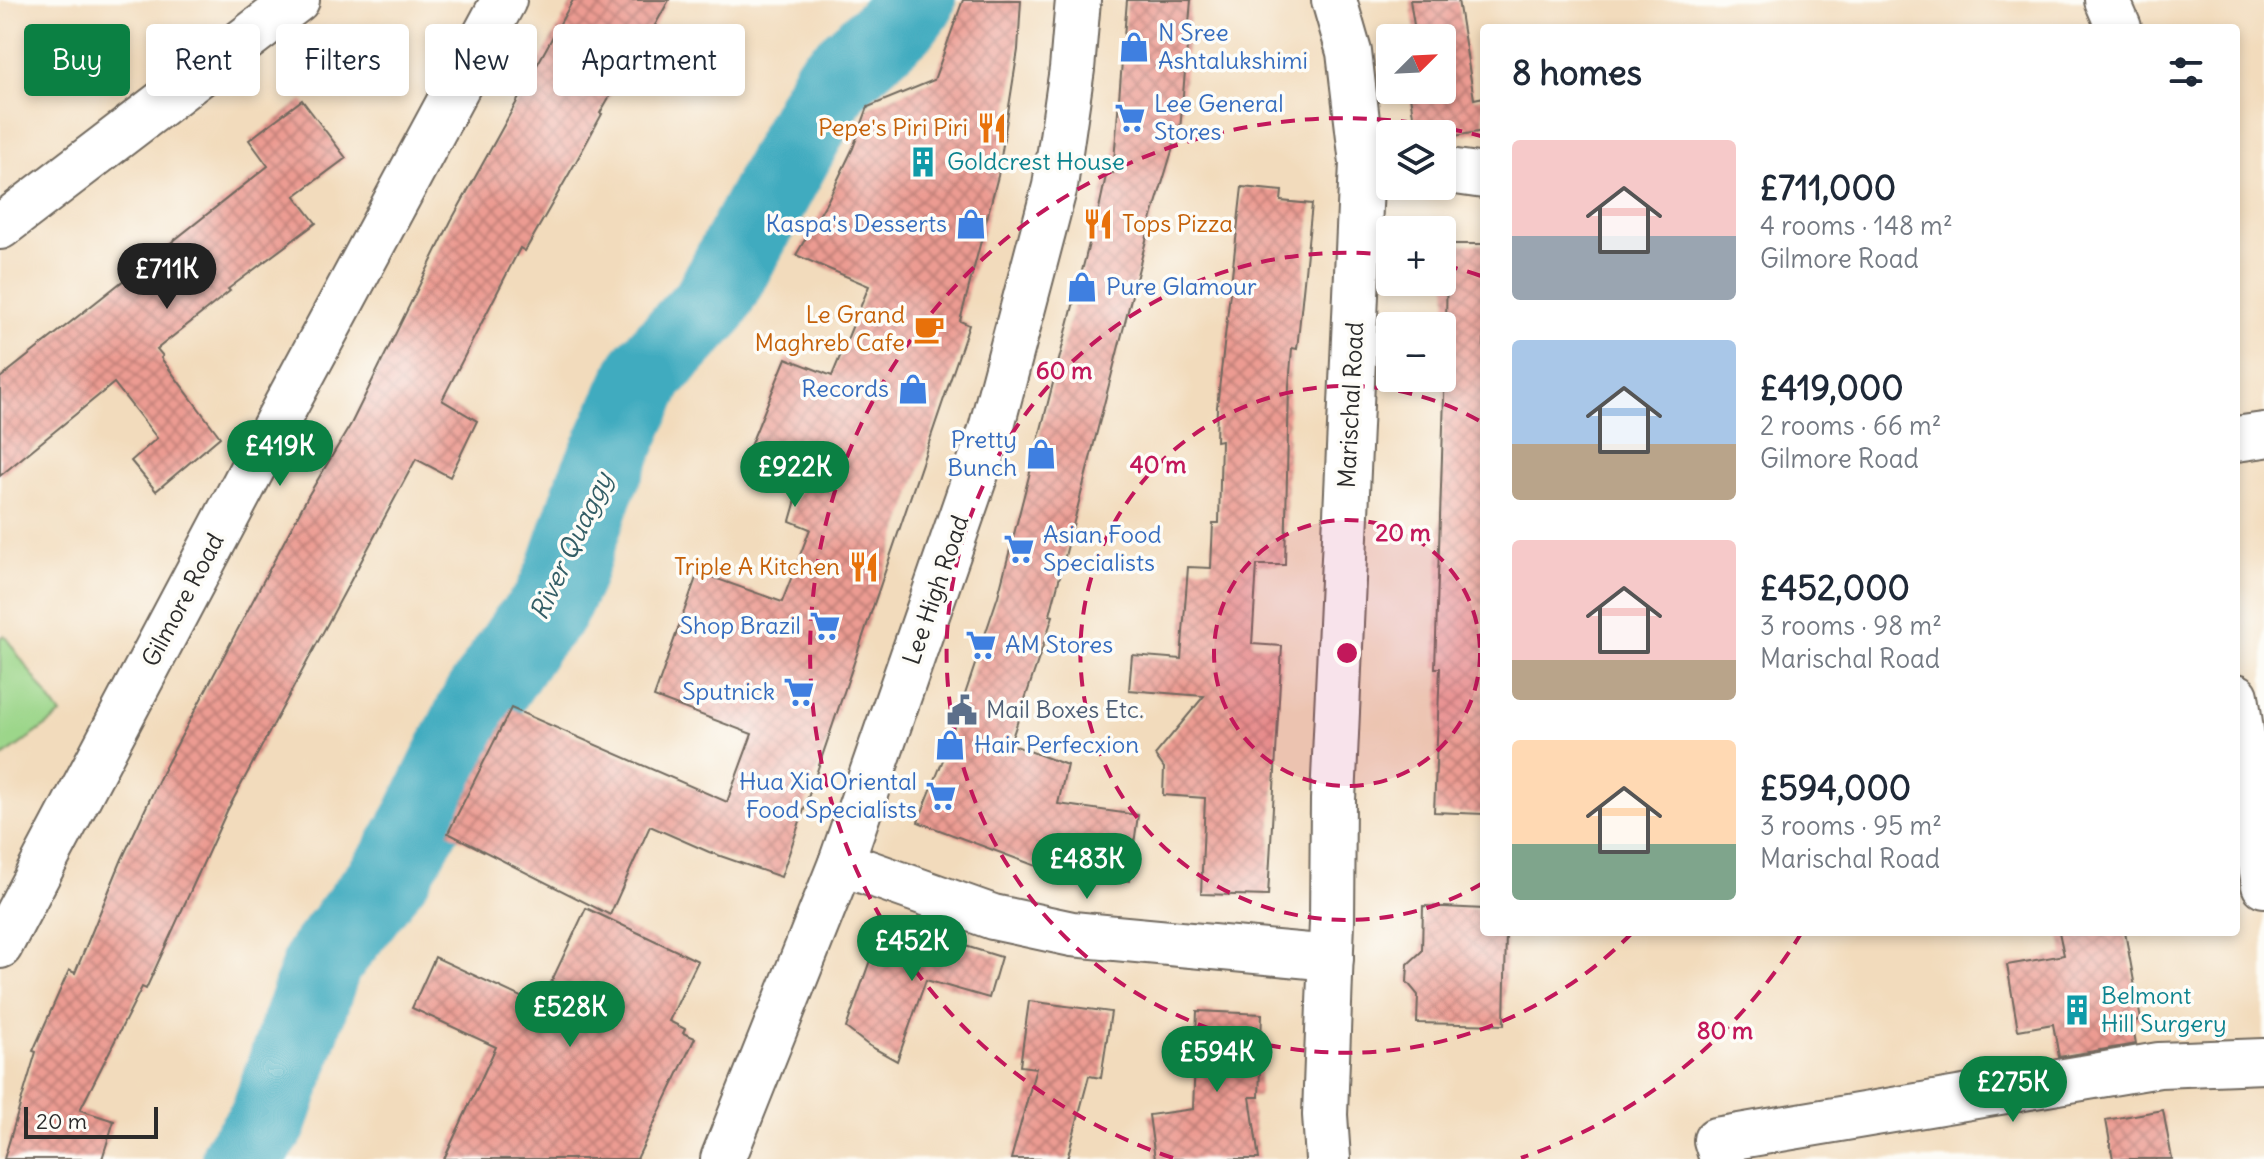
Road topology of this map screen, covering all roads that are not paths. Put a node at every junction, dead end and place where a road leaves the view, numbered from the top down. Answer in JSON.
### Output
{"nodes":[{"id":1,"x":297,"y":0,"type":"edge"},
{"id":2,"x":504,"y":0,"type":"edge"},
{"id":3,"x":1078,"y":0,"type":"edge"},
{"id":4,"x":1334,"y":0,"type":"edge"},
{"id":5,"x":2107,"y":0,"type":"edge"},
{"id":6,"x":2117,"y":24,"type":"edge"},
{"id":7,"x":1376,"y":164,"type":"edge"},
{"id":8,"x":1456,"y":172,"type":"edge"},
{"id":9,"x":1480,"y":175,"type":"edge"},
{"id":10,"x":5,"y":213,"type":"edge"},
{"id":11,"x":2264,"y":435,"type":"edge"},
{"id":12,"x":2240,"y":438,"type":"edge"},
{"id":13,"x":2240,"y":723,"type":"edge"},
{"id":14,"x":841,"y":863,"type":"junction"},
{"id":15,"x":2264,"y":885,"type":"edge"},
{"id":16,"x":0,"y":946,"type":"edge"},
{"id":17,"x":1331,"y":958,"type":"junction"},
{"id":18,"x":2264,"y":1061,"type":"edge"},
{"id":19,"x":723,"y":1159,"type":"edge"},
{"id":20,"x":1328,"y":1159,"type":"edge"},
{"id":21,"x":1722,"y":1159,"type":"edge"}],
"edges":[{"from":1,"to":10,"type":"main road"},
{"from":2,"to":16,"type":"main road","name":"Gilmore Road"},
{"from":3,"to":14,"type":"main road","name":"Lee High Road"},
{"from":4,"to":7,"type":"main road","name":"Marischal Road"},
{"from":5,"to":6,"type":"main road"},
{"from":7,"to":17,"type":"main road","name":"Marischal Road"},
{"from":8,"to":9,"type":"main road"},
{"from":11,"to":12,"type":"main road"},
{"from":13,"to":15,"type":"main road"},
{"from":14,"to":17,"type":"main road"},
{"from":14,"to":19,"type":"main road","name":"Lee High Road"},
{"from":17,"to":20,"type":"main road","name":"Marischal Road"},
{"from":18,"to":21,"type":"main road"}]}
